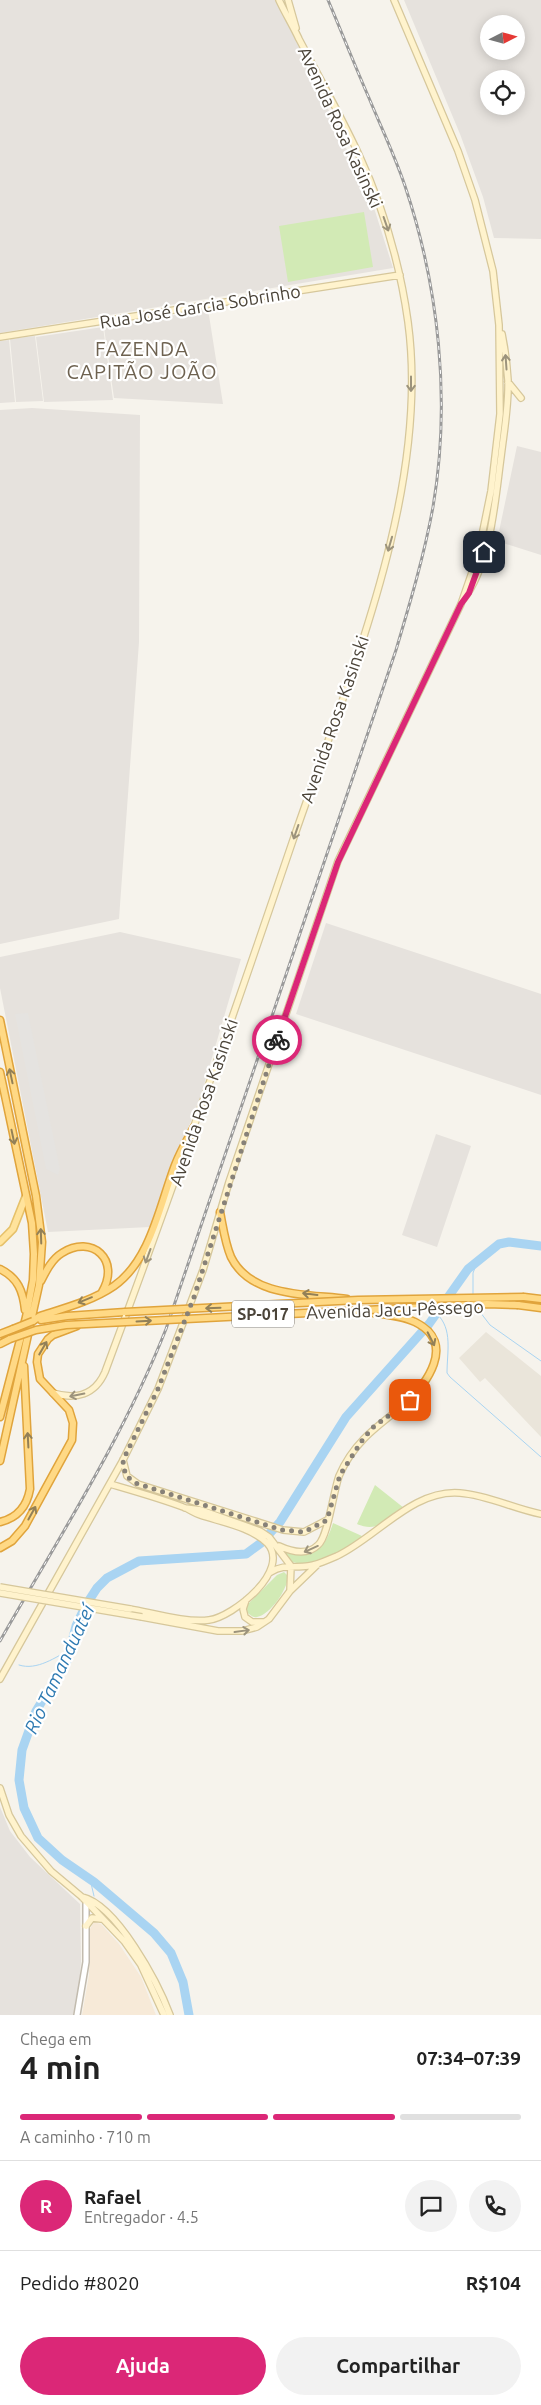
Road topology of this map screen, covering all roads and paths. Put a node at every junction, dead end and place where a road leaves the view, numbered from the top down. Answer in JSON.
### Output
{"nodes":[{"id":1,"x":279,"y":0,"type":"edge"},
{"id":2,"x":288,"y":0,"type":"edge"},
{"id":3,"x":394,"y":0,"type":"edge"},
{"id":4,"x":299,"y":38,"type":"junction"},
{"id":5,"x":400,"y":275,"type":"junction"},
{"id":6,"x":499,"y":325,"type":"junction"},
{"id":7,"x":0,"y":337,"type":"edge"},
{"id":8,"x":499,"y":378,"type":"junction"},
{"id":9,"x":508,"y":381,"type":"junction"},
{"id":10,"x":521,"y":398,"type":"dead end"},
{"id":11,"x":507,"y":400,"type":"junction"},
{"id":12,"x":500,"y":414,"type":"junction"},
{"id":13,"x":483,"y":532,"type":"junction"},
{"id":14,"x":484,"y":552,"type":"junction"},
{"id":15,"x":476,"y":562,"type":"junction"},
{"id":16,"x":461,"y":604,"type":"junction"},
{"id":17,"x":0,"y":1020,"type":"edge"},
{"id":18,"x":0,"y":1072,"type":"edge"},
{"id":19,"x":194,"y":1128,"type":"junction"},
{"id":20,"x":26,"y":1196,"type":"junction"},
{"id":21,"x":220,"y":1212,"type":"junction"},
{"id":22,"x":0,"y":1242,"type":"edge"},
{"id":23,"x":0,"y":1269,"type":"edge"},
{"id":24,"x":40,"y":1285,"type":"junction"},
{"id":25,"x":102,"y":1293,"type":"junction"},
{"id":26,"x":541,"y":1299,"type":"edge"},
{"id":27,"x":358,"y":1300,"type":"junction"},
{"id":28,"x":541,"y":1308,"type":"edge"},
{"id":29,"x":356,"y":1310,"type":"junction"},
{"id":30,"x":30,"y":1319,"type":"junction"},
{"id":31,"x":82,"y":1324,"type":"junction"},
{"id":32,"x":0,"y":1334,"type":"edge"},
{"id":33,"x":0,"y":1344,"type":"edge"},
{"id":34,"x":23,"y":1357,"type":"junction"},
{"id":35,"x":51,"y":1392,"type":"junction"},
{"id":36,"x":5,"y":1396,"type":"junction"},
{"id":37,"x":0,"y":1406,"type":"edge"},
{"id":38,"x":403,"y":1406,"type":"joint"},
{"id":39,"x":0,"y":1417,"type":"edge"},
{"id":40,"x":123,"y":1460,"type":"junction"},
{"id":41,"x":0,"y":1461,"type":"edge"},
{"id":42,"x":110,"y":1484,"type":"junction"},
{"id":43,"x":541,"y":1514,"type":"edge"},
{"id":44,"x":327,"y":1520,"type":"junction"},
{"id":45,"x":0,"y":1522,"type":"edge"},
{"id":46,"x":260,"y":1530,"type":"junction"},
{"id":47,"x":269,"y":1542,"type":"junction"},
{"id":48,"x":277,"y":1545,"type":"junction"},
{"id":49,"x":0,"y":1548,"type":"edge"},
{"id":50,"x":316,"y":1565,"type":"junction"},
{"id":51,"x":291,"y":1566,"type":"junction"},
{"id":52,"x":271,"y":1572,"type":"junction"},
{"id":53,"x":0,"y":1587,"type":"edge"},
{"id":54,"x":290,"y":1591,"type":"junction"},
{"id":55,"x":0,"y":1593,"type":"edge"},
{"id":56,"x":248,"y":1598,"type":"junction"},
{"id":57,"x":264,"y":1622,"type":"junction"},
{"id":58,"x":0,"y":1680,"type":"edge"},
{"id":59,"x":0,"y":1788,"type":"edge"},
{"id":60,"x":88,"y":1902,"type":"junction"},
{"id":61,"x":103,"y":1919,"type":"junction"},
{"id":62,"x":86,"y":1926,"type":"junction"},
{"id":63,"x":77,"y":2015,"type":"edge"},
{"id":64,"x":164,"y":2015,"type":"edge"},
{"id":65,"x":170,"y":2015,"type":"edge"}],
"edges":[{"from":1,"to":4,"type":"main road","name":"Avenida Rosa Kasinski"},
{"from":2,"to":4,"type":"main road"},
{"from":3,"to":6,"type":"main road"},
{"from":4,"to":5,"type":"main road","name":"Avenida Rosa Kasinski","one_way":true},
{"from":5,"to":7,"type":"main road","name":"Rua José Garcia Sobrinho"},
{"from":5,"to":19,"type":"main road","name":"Avenida Rosa Kasinski","one_way":true},
{"from":6,"to":8,"type":"main road"},
{"from":9,"to":6,"type":"main road","one_way":true},
{"from":8,"to":11,"type":"main road"},
{"from":8,"to":12,"type":"main road"},
{"from":9,"to":10,"type":"main road"},
{"from":9,"to":11,"type":"main road"},
{"from":11,"to":12,"type":"main road"},
{"from":11,"to":14,"type":"main road"},
{"from":12,"to":13,"type":"main road"},
{"from":13,"to":14,"type":"main road"},
{"from":13,"to":15,"type":"main road"},
{"from":14,"to":15,"type":"main road"},
{"from":14,"to":16,"type":"main road"},
{"from":15,"to":16,"type":"main road"},
{"from":16,"to":21,"type":"main road"},
{"from":24,"to":17,"type":"highway","one_way":true},
{"from":18,"to":20,"type":"highway","one_way":true},
{"from":19,"to":25,"type":"highway"},
{"from":19,"to":35,"type":"main road","name":"Avenida Rosa Kasinski","one_way":true},
{"from":20,"to":22,"type":"main road"},
{"from":20,"to":30,"type":"highway"},
{"from":27,"to":21,"type":"highway","one_way":true,"bridge":true},
{"from":21,"to":40,"type":"main road"},
{"from":23,"to":30,"type":"highway"},
{"from":24,"to":25,"type":"highway"},
{"from":24,"to":34,"type":"highway"},
{"from":25,"to":30,"type":"highway","one_way":true},
{"from":26,"to":27,"type":"highway","name":"Avenida Jacu-Pêssego","number":"SP-017","bridge":true},
{"from":27,"to":30,"type":"highway","name":"Avenida Jacu-Pêssego","number":"SP-017","one_way":true,"bridge":true},
{"from":28,"to":29,"type":"highway","name":"Avenida Jacu-Pêssego","number":"SP-017","bridge":true},
{"from":31,"to":29,"type":"highway","name":"Avenida Jacu-Pêssego","number":"SP-017","one_way":true,"bridge":true},
{"from":29,"to":38,"type":"highway","one_way":true,"bridge":true},
{"from":30,"to":32,"type":"highway","name":"Avenida Jacu-Pêssego","number":"SP-017","bridge":true},
{"from":30,"to":36,"type":"highway"},
{"from":31,"to":33,"type":"highway","name":"Avenida Jacu-Pêssego","number":"SP-017","bridge":true},
{"from":35,"to":31,"type":"highway","one_way":true,"bridge":true},
{"from":34,"to":41,"type":"highway"},
{"from":45,"to":34,"type":"highway","one_way":true},
{"from":49,"to":35,"type":"highway","one_way":true},
{"from":36,"to":37,"type":"highway"},
{"from":36,"to":39,"type":"highway"},
{"from":38,"to":44,"type":"main road"},
{"from":40,"to":42,"type":"main road"},
{"from":40,"to":46,"type":"main road"},
{"from":42,"to":46,"type":"main road"},
{"from":42,"to":58,"type":"main road"},
{"from":43,"to":50,"type":"main road"},
{"from":44,"to":46,"type":"main road"},
{"from":44,"to":48,"type":"main road","one_way":true},
{"from":46,"to":47,"type":"main road"},
{"from":47,"to":48,"type":"main road"},
{"from":47,"to":52,"type":"main road"},
{"from":48,"to":51,"type":"main road"},
{"from":50,"to":51,"type":"main road"},
{"from":50,"to":54,"type":"main road"},
{"from":51,"to":52,"type":"main road"},
{"from":51,"to":54,"type":"main road"},
{"from":52,"to":56,"type":"main road"},
{"from":53,"to":56,"type":"main road","bridge":true},
{"from":54,"to":57,"type":"main road"},
{"from":55,"to":57,"type":"main road","one_way":true,"bridge":true},
{"from":56,"to":57,"type":"main road"},
{"from":59,"to":60,"type":"main road"},
{"from":60,"to":61,"type":"main road"},
{"from":60,"to":62,"type":"street"},
{"from":60,"to":65,"type":"main road"},
{"from":61,"to":62,"type":"main road"},
{"from":61,"to":64,"type":"main road"},
{"from":62,"to":63,"type":"street"}]}
